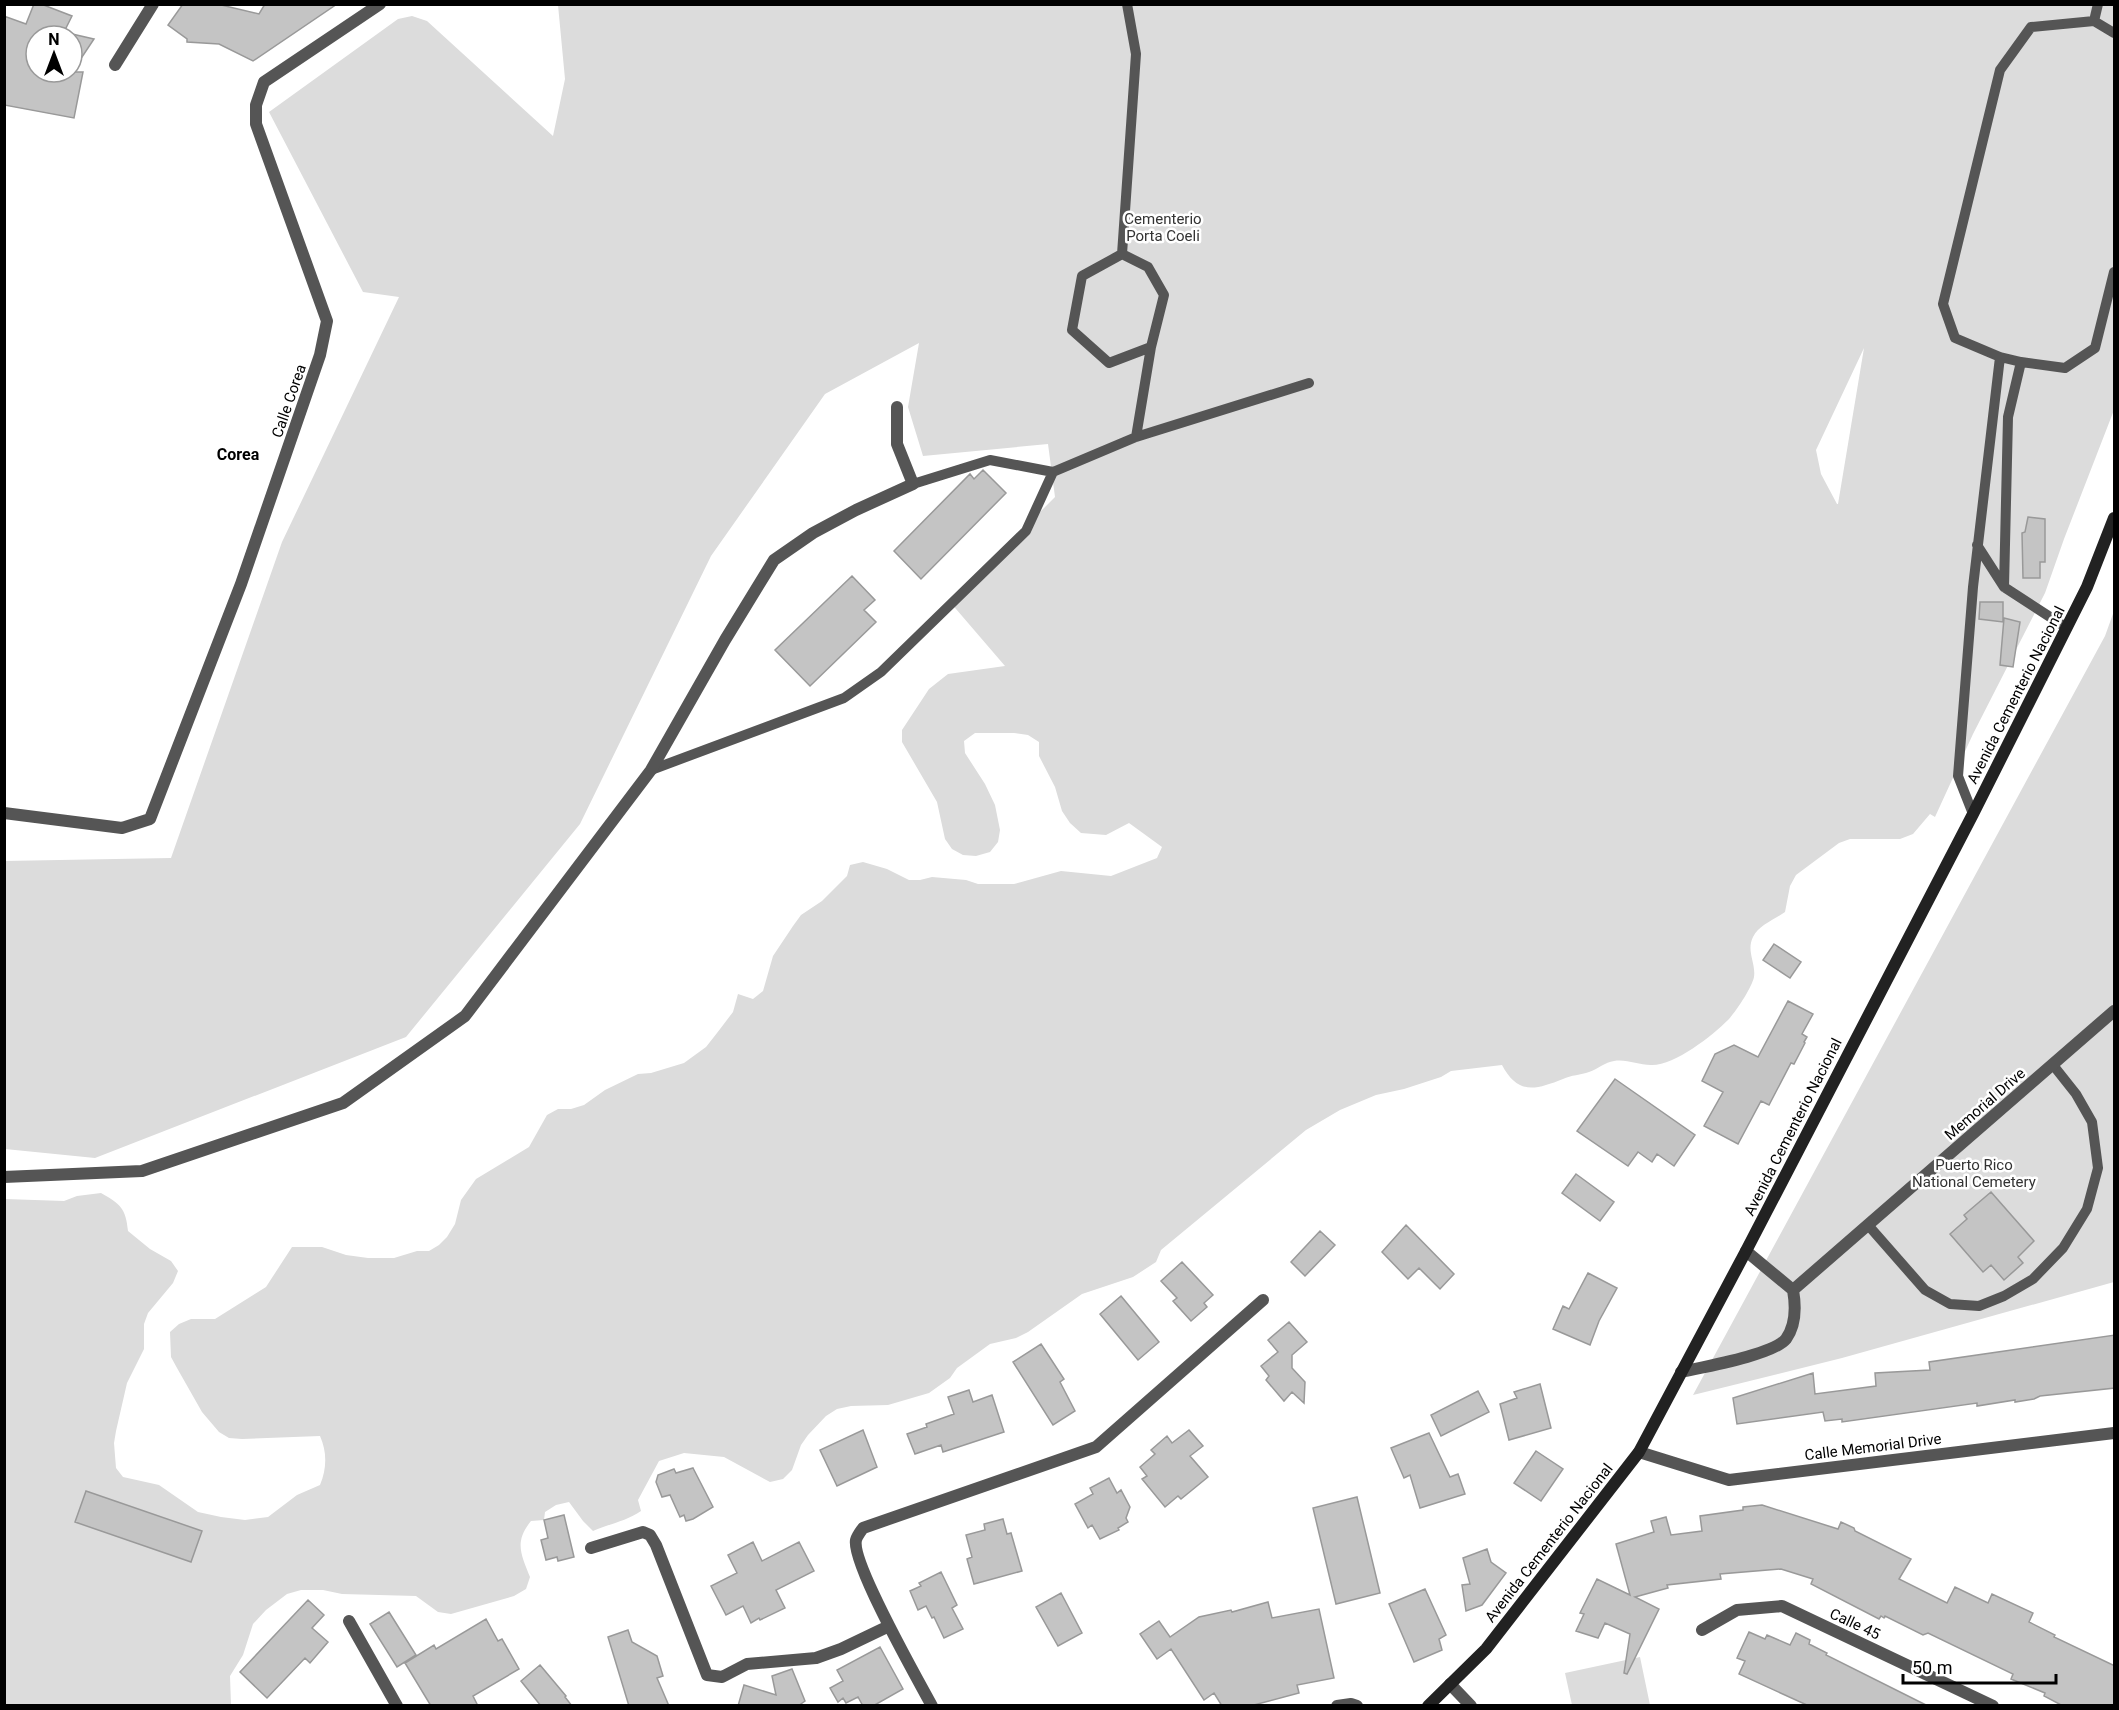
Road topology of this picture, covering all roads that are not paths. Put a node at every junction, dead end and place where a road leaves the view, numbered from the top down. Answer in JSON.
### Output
{"nodes":[{"id":1,"x":153,"y":4,"type":"edge"},
{"id":2,"x":380,"y":4,"type":"edge"},
{"id":3,"x":1127,"y":4,"type":"edge"},
{"id":4,"x":2098,"y":4,"type":"edge"},
{"id":5,"x":2094,"y":21,"type":"junction"},
{"id":6,"x":2115,"y":33,"type":"edge"},
{"id":7,"x":115,"y":65,"type":"dead end"},
{"id":8,"x":1122,"y":254,"type":"junction"},
{"id":9,"x":2115,"y":272,"type":"edge"},
{"id":10,"x":1151,"y":347,"type":"junction"},
{"id":11,"x":2000,"y":357,"type":"junction"},
{"id":12,"x":2021,"y":362,"type":"junction"},
{"id":13,"x":1309,"y":383,"type":"dead end"},
{"id":14,"x":897,"y":407,"type":"dead end"},
{"id":15,"x":1136,"y":437,"type":"junction"},
{"id":16,"x":1053,"y":472,"type":"junction"},
{"id":17,"x":913,"y":484,"type":"junction"},
{"id":18,"x":2115,"y":518,"type":"edge"},
{"id":19,"x":1977,"y":545,"type":"junction"},
{"id":20,"x":2004,"y":587,"type":"junction"},
{"id":21,"x":2067,"y":628,"type":"junction"},
{"id":22,"x":651,"y":770,"type":"junction"},
{"id":23,"x":4,"y":813,"type":"edge"},
{"id":24,"x":1973,"y":814,"type":"junction"},
{"id":25,"x":2115,"y":1011,"type":"edge"},
{"id":26,"x":2053,"y":1065,"type":"junction"},
{"id":27,"x":4,"y":1177,"type":"edge"},
{"id":28,"x":1868,"y":1225,"type":"junction"},
{"id":29,"x":1746,"y":1251,"type":"junction"},
{"id":30,"x":1793,"y":1290,"type":"junction"},
{"id":31,"x":1263,"y":1300,"type":"dead end"},
{"id":32,"x":1681,"y":1372,"type":"junction"},
{"id":33,"x":2115,"y":1432,"type":"edge"},
{"id":34,"x":1639,"y":1452,"type":"junction"},
{"id":35,"x":591,"y":1548,"type":"dead end"},
{"id":36,"x":349,"y":1622,"type":"dead end"},
{"id":37,"x":889,"y":1626,"type":"junction"},
{"id":38,"x":1702,"y":1630,"type":"dead end"},
{"id":39,"x":1450,"y":1684,"type":"junction"},
{"id":40,"x":391,"y":1704,"type":"edge"},
{"id":41,"x":932,"y":1706,"type":"edge"},
{"id":42,"x":1337,"y":1706,"type":"edge"},
{"id":43,"x":1357,"y":1706,"type":"edge"},
{"id":44,"x":1428,"y":1706,"type":"edge"},
{"id":45,"x":1471,"y":1706,"type":"edge"},
{"id":46,"x":1993,"y":1706,"type":"edge"}],
"edges":[{"from":1,"to":7,"type":"street"},
{"from":2,"to":23,"type":"street","name":"Calle Corea"},
{"from":3,"to":8,"type":"lane"},
{"from":4,"to":5,"type":"lane"},
{"from":5,"to":6,"type":"lane"},
{"from":5,"to":11,"type":"lane"},
{"from":8,"to":10,"type":"lane"},
{"from":8,"to":10,"type":"lane"},
{"from":9,"to":12,"type":"lane"},
{"from":10,"to":15,"type":"lane"},
{"from":11,"to":12,"type":"lane"},
{"from":11,"to":19,"type":"lane"},
{"from":12,"to":20,"type":"lane"},
{"from":13,"to":15,"type":"lane"},
{"from":14,"to":17,"type":"street"},
{"from":15,"to":16,"type":"lane"},
{"from":16,"to":17,"type":"lane"},
{"from":16,"to":22,"type":"lane"},
{"from":17,"to":22,"type":"street"},
{"from":18,"to":21,"type":"street","name":"Avenida Cementerio Nacional"},
{"from":19,"to":20,"type":"lane"},
{"from":19,"to":24,"type":"lane"},
{"from":20,"to":21,"type":"lane"},
{"from":21,"to":24,"type":"street","name":"Avenida Cementerio Nacional"},
{"from":22,"to":27,"type":"street"},
{"from":24,"to":29,"type":"street","name":"Avenida Cementerio Nacional"},
{"from":25,"to":26,"type":"street","name":"Memorial Drive"},
{"from":26,"to":28,"type":"street","name":"Memorial Drive"},
{"from":26,"to":28,"type":"lane"},
{"from":28,"to":30,"type":"street","name":"Memorial Drive"},
{"from":29,"to":30,"type":"street"},
{"from":29,"to":32,"type":"street","name":"Avenida Cementerio Nacional"},
{"from":30,"to":32,"type":"street"},
{"from":31,"to":37,"type":"street"},
{"from":32,"to":34,"type":"street","name":"Avenida Cementerio Nacional"},
{"from":33,"to":34,"type":"street","name":"Calle Memorial Drive"},
{"from":34,"to":39,"type":"street","name":"Avenida Cementerio Nacional"},
{"from":35,"to":37,"type":"street"},
{"from":36,"to":40,"type":"street"},
{"from":37,"to":41,"type":"street"},
{"from":38,"to":46,"type":"street","name":"Calle 45"},
{"from":39,"to":44,"type":"street","name":"Avenida Cementerio Nacional"},
{"from":39,"to":45,"type":"street"},
{"from":42,"to":43,"type":"street"}]}
